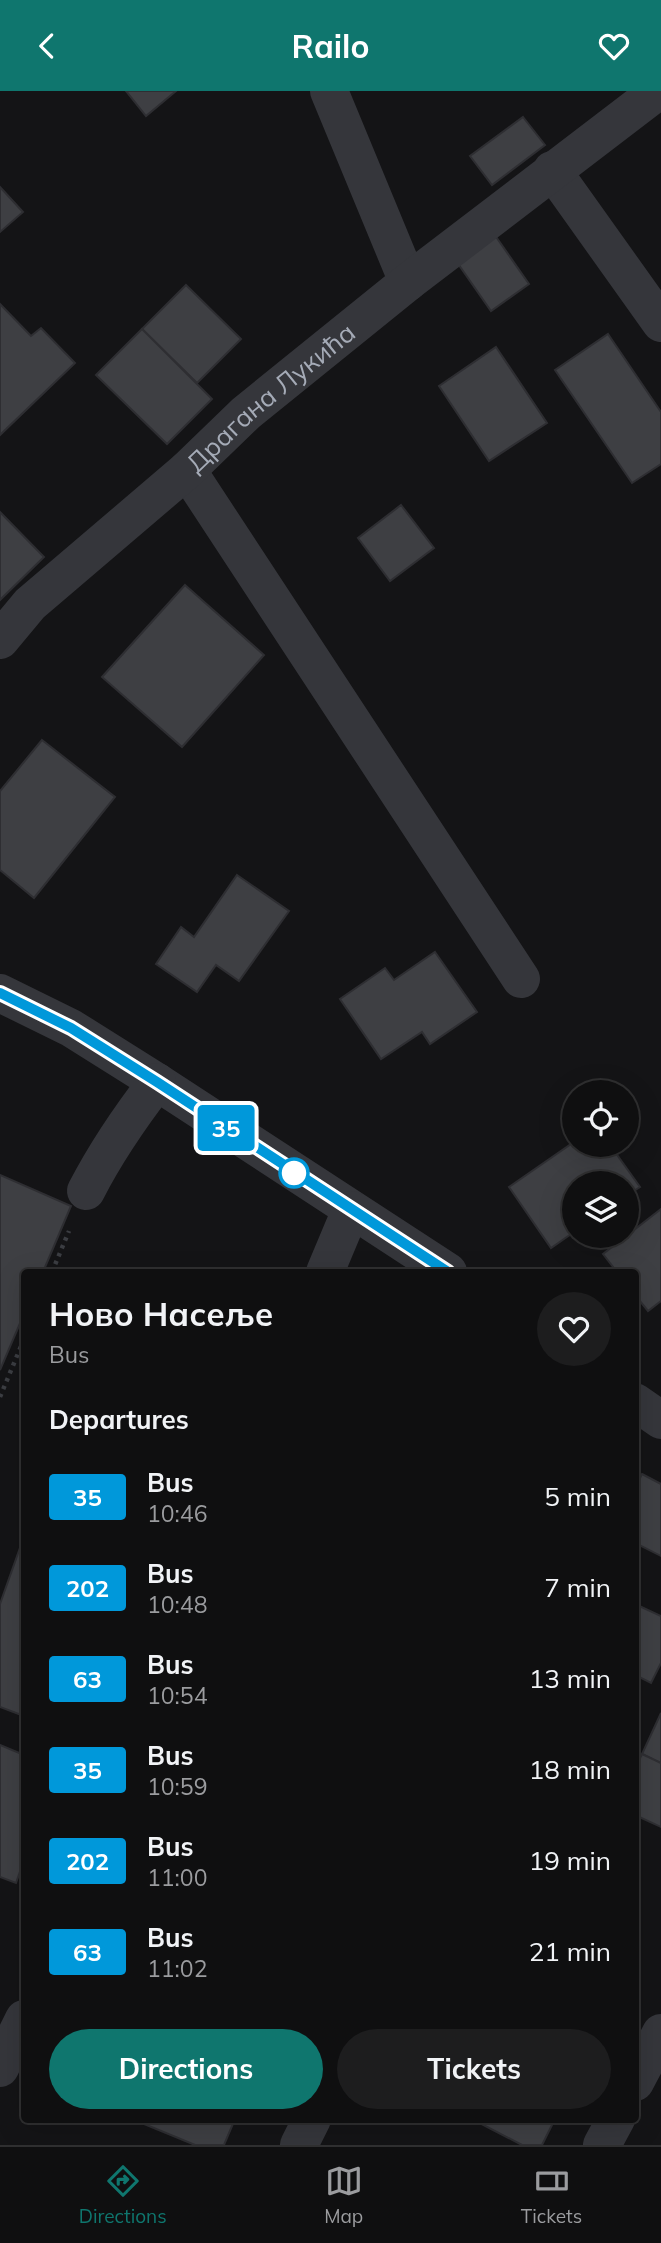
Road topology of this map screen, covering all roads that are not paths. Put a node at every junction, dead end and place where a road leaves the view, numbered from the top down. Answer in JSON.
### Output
{"nodes":[{"id":1,"x":329,"y":91,"type":"edge"},
{"id":2,"x":658,"y":91,"type":"edge"},
{"id":3,"x":552,"y":170,"type":"junction"},
{"id":4,"x":408,"y":282,"type":"junction"},
{"id":5,"x":661,"y":323,"type":"edge"},
{"id":6,"x":187,"y":470,"type":"junction"},
{"id":7,"x":0,"y":640,"type":"edge"},
{"id":8,"x":521,"y":979,"type":"dead end"},
{"id":9,"x":0,"y":993,"type":"edge"},
{"id":10,"x":157,"y":1082,"type":"junction"},
{"id":11,"x":86,"y":1191,"type":"dead end"},
{"id":12,"x":351,"y":1210,"type":"junction"},
{"id":13,"x":326,"y":1269,"type":"edge"},
{"id":14,"x":443,"y":1269,"type":"edge"},
{"id":15,"x":21,"y":2025,"type":"edge"},
{"id":16,"x":661,"y":2033,"type":"edge"},
{"id":17,"x":0,"y":2068,"type":"edge"},
{"id":18,"x":639,"y":2074,"type":"edge"},
{"id":19,"x":310,"y":2123,"type":"edge"},
{"id":20,"x":614,"y":2123,"type":"edge"},
{"id":21,"x":299,"y":2145,"type":"edge"},
{"id":22,"x":602,"y":2145,"type":"edge"}],
"edges":[{"from":1,"to":4,"type":"street"},
{"from":2,"to":3,"type":"street","name":"Драгана Лукића"},
{"from":3,"to":4,"type":"street","name":"Драгана Лукића"},
{"from":3,"to":5,"type":"street"},
{"from":4,"to":6,"type":"street","name":"Драгана Лукића"},
{"from":6,"to":7,"type":"street","name":"Драгана Лукића"},
{"from":6,"to":8,"type":"street"},
{"from":9,"to":10,"type":"street"},
{"from":10,"to":11,"type":"street"},
{"from":10,"to":12,"type":"street"},
{"from":12,"to":13,"type":"street"},
{"from":12,"to":14,"type":"street"},
{"from":15,"to":17,"type":"street"},
{"from":16,"to":18,"type":"street"},
{"from":19,"to":21,"type":"street"},
{"from":20,"to":22,"type":"street"}]}
